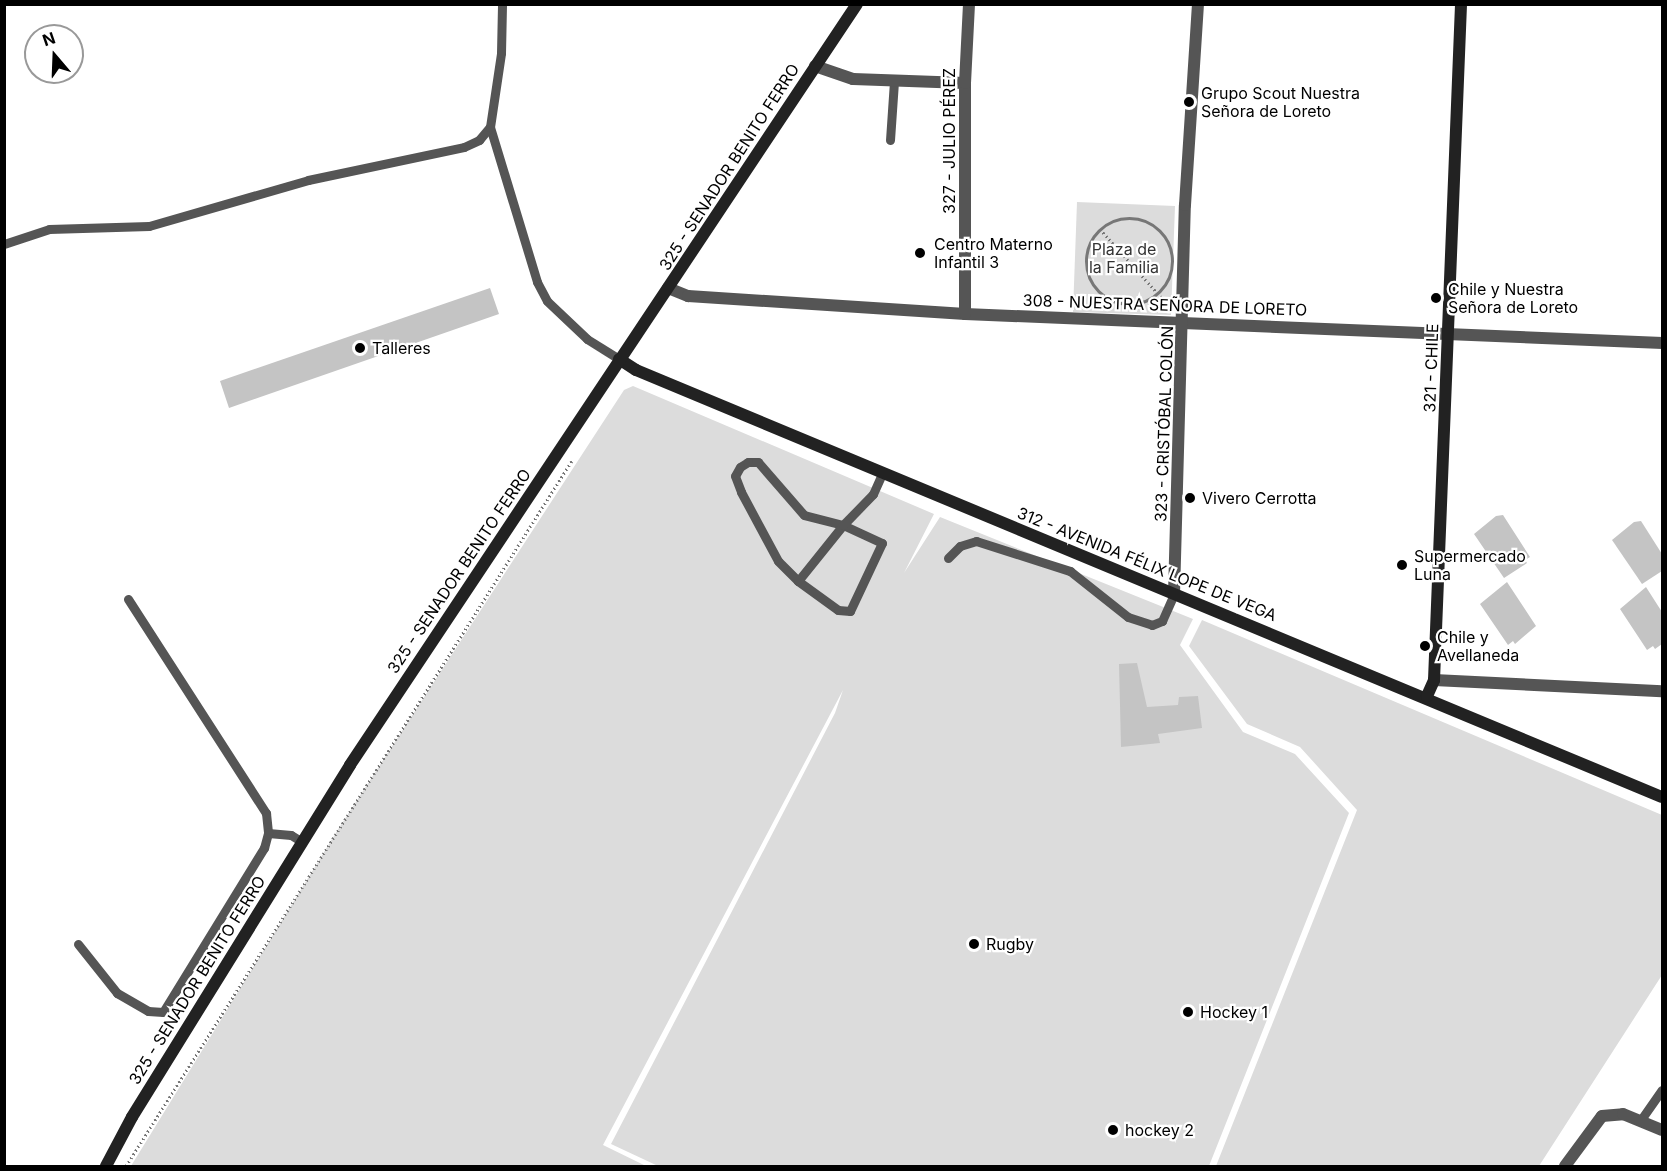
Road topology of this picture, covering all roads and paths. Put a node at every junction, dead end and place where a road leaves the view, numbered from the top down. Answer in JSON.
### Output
{"nodes":[{"id":1,"x":502,"y":4,"type":"edge"},
{"id":2,"x":858,"y":4,"type":"edge"},
{"id":3,"x":969,"y":4,"type":"edge"},
{"id":4,"x":1198,"y":4,"type":"edge"},
{"id":5,"x":1461,"y":4,"type":"edge"},
{"id":6,"x":815,"y":66,"type":"junction"},
{"id":7,"x":894,"y":82,"type":"junction"},
{"id":8,"x":965,"y":83,"type":"junction"},
{"id":9,"x":490,"y":127,"type":"junction"},
{"id":10,"x":890,"y":140,"type":"dead end"},
{"id":11,"x":1100,"y":230,"type":"junction"},
{"id":12,"x":4,"y":244,"type":"edge"},
{"id":13,"x":668,"y":288,"type":"junction"},
{"id":14,"x":1156,"y":294,"type":"junction"},
{"id":15,"x":965,"y":314,"type":"junction"},
{"id":16,"x":1185,"y":322,"type":"junction"},
{"id":17,"x":1449,"y":334,"type":"junction"},
{"id":18,"x":1662,"y":343,"type":"edge"},
{"id":19,"x":619,"y":359,"type":"junction"},
{"id":20,"x":578,"y":451,"type":"dead end"},
{"id":21,"x":883,"y":472,"type":"junction"},
{"id":22,"x":843,"y":525,"type":"junction"},
{"id":23,"x":948,"y":558,"type":"dead end"},
{"id":24,"x":798,"y":581,"type":"junction"},
{"id":25,"x":1174,"y":594,"type":"junction"},
{"id":26,"x":128,"y":599,"type":"dead end"},
{"id":27,"x":1434,"y":680,"type":"junction"},
{"id":28,"x":1662,"y":691,"type":"edge"},
{"id":29,"x":1427,"y":696,"type":"junction"},
{"id":30,"x":1662,"y":797,"type":"edge"},
{"id":31,"x":268,"y":833,"type":"junction"},
{"id":32,"x":302,"y":842,"type":"junction"},
{"id":33,"x":78,"y":944,"type":"dead end"},
{"id":34,"x":1662,"y":1090,"type":"edge"},
{"id":35,"x":1640,"y":1121,"type":"junction"},
{"id":36,"x":1662,"y":1130,"type":"edge"},
{"id":37,"x":106,"y":1167,"type":"edge"},
{"id":38,"x":126,"y":1167,"type":"edge"},
{"id":39,"x":1565,"y":1167,"type":"edge"}],
"edges":[{"from":1,"to":9,"type":"lane"},
{"from":2,"to":6,"type":"street","name":"325 - SENADOR BENITO FERRO"},
{"from":3,"to":8,"type":"street","name":"327 - JULIO PÉREZ"},
{"from":4,"to":16,"type":"street","name":"323 - CRISTÓBAL COLÓN"},
{"from":5,"to":17,"type":"street","name":"321 - CHILE"},
{"from":6,"to":7,"type":"street"},
{"from":6,"to":13,"type":"street","name":"325 - SENADOR BENITO FERRO"},
{"from":7,"to":8,"type":"street"},
{"from":7,"to":10,"type":"lane"},
{"from":8,"to":15,"type":"street","name":"327 - JULIO PÉREZ"},
{"from":9,"to":12,"type":"lane"},
{"from":9,"to":19,"type":"lane"},
{"from":11,"to":14,"type":"path"},
{"from":11,"to":14,"type":"path"},
{"from":11,"to":14,"type":"path"},
{"from":13,"to":15,"type":"street","name":"308 - NUESTRA SEÑORA DE LORETO"},
{"from":13,"to":19,"type":"street","name":"325 - SENADOR BENITO FERRO"},
{"from":15,"to":16,"type":"street","name":"308 - NUESTRA SEÑORA DE LORETO"},
{"from":16,"to":17,"type":"street","name":"308 - NUESTRA SEÑORA DE LORETO"},
{"from":16,"to":25,"type":"street","name":"323 - CRISTÓBAL COLÓN"},
{"from":17,"to":18,"type":"street","name":"308 - NUESTRA SEÑORA DE LORETO"},
{"from":17,"to":27,"type":"street","name":"321 - CHILE"},
{"from":19,"to":21,"type":"street","name":"312 - AVENIDA FÉLIX LOPE DE VEGA"},
{"from":19,"to":32,"type":"street","name":"325 - SENADOR BENITO FERRO"},
{"from":20,"to":38,"type":"path"},
{"from":21,"to":22,"type":"lane"},
{"from":21,"to":25,"type":"street","name":"312 - AVENIDA FÉLIX LOPE DE VEGA"},
{"from":22,"to":24,"type":"lane"},
{"from":22,"to":24,"type":"lane"},
{"from":22,"to":24,"type":"lane"},
{"from":23,"to":25,"type":"lane"},
{"from":25,"to":29,"type":"street","name":"312 - AVENIDA FÉLIX LOPE DE VEGA"},
{"from":26,"to":31,"type":"lane"},
{"from":27,"to":28,"type":"street"},
{"from":27,"to":29,"type":"street","name":"321 - CHILE"},
{"from":29,"to":30,"type":"street","name":"312 - AVENIDA FÉLIX LOPE DE VEGA"},
{"from":31,"to":32,"type":"lane"},
{"from":31,"to":33,"type":"lane"},
{"from":32,"to":37,"type":"street","name":"325 - SENADOR BENITO FERRO"},
{"from":34,"to":35,"type":"lane"},
{"from":35,"to":36,"type":"street"},
{"from":35,"to":39,"type":"street"}]}
